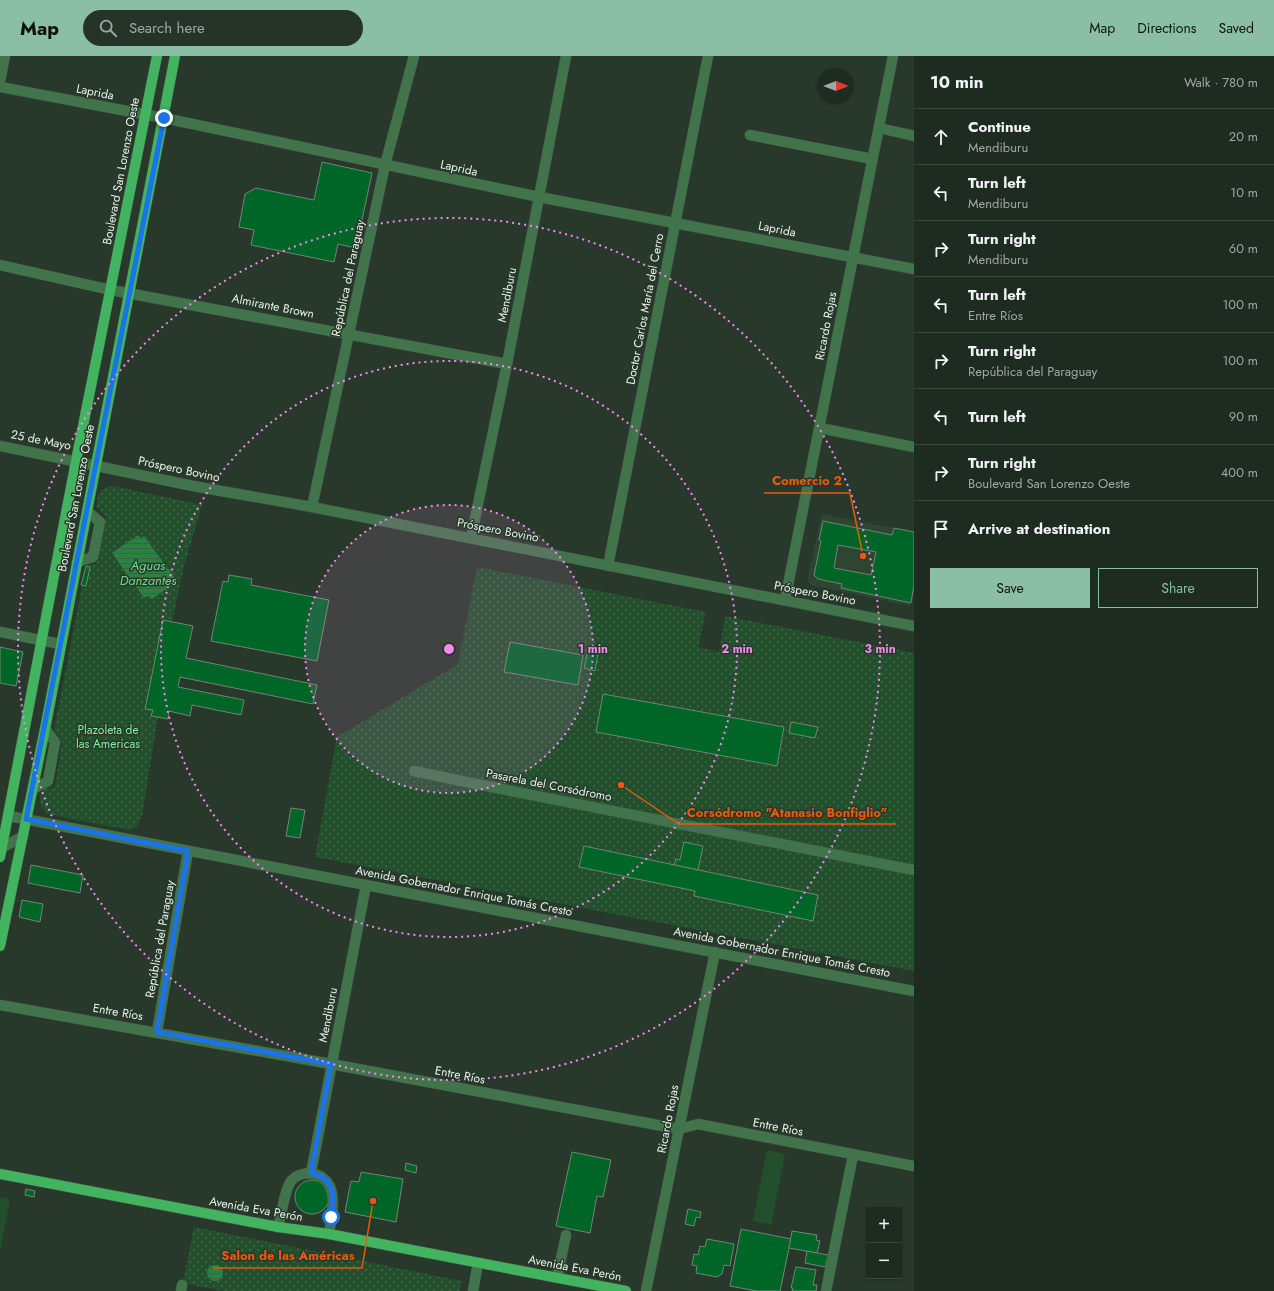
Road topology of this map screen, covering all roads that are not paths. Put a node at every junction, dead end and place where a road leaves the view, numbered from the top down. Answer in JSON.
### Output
{"nodes":[{"id":1,"x":5,"y":56,"type":"edge"},
{"id":2,"x":157,"y":56,"type":"edge"},
{"id":3,"x":176,"y":56,"type":"edge"},
{"id":4,"x":414,"y":56,"type":"edge"},
{"id":5,"x":566,"y":56,"type":"edge"},
{"id":6,"x":708,"y":56,"type":"edge"},
{"id":7,"x":893,"y":56,"type":"edge"},
{"id":8,"x":0,"y":81,"type":"edge"},
{"id":9,"x":0,"y":87,"type":"edge"},
{"id":10,"x":146,"y":115,"type":"junction"},
{"id":11,"x":164,"y":118,"type":"junction"},
{"id":12,"x":879,"y":128,"type":"junction"},
{"id":13,"x":750,"y":135,"type":"dead end"},
{"id":14,"x":914,"y":136,"type":"edge"},
{"id":15,"x":872,"y":159,"type":"junction"},
{"id":16,"x":385,"y":165,"type":"junction"},
{"id":17,"x":539,"y":198,"type":"junction"},
{"id":18,"x":675,"y":223,"type":"junction"},
{"id":19,"x":852,"y":256,"type":"junction"},
{"id":20,"x":0,"y":265,"type":"edge"},
{"id":21,"x":914,"y":269,"type":"edge"},
{"id":22,"x":111,"y":290,"type":"junction"},
{"id":23,"x":130,"y":292,"type":"junction"},
{"id":24,"x":349,"y":334,"type":"junction"},
{"id":25,"x":507,"y":364,"type":"junction"},
{"id":26,"x":820,"y":428,"type":"junction"},
{"id":27,"x":0,"y":446,"type":"edge"},
{"id":28,"x":914,"y":447,"type":"edge"},
{"id":29,"x":76,"y":461,"type":"junction"},
{"id":30,"x":95,"y":465,"type":"junction"},
{"id":31,"x":312,"y":507,"type":"junction"},
{"id":32,"x":87,"y":511,"type":"junction"},
{"id":33,"x":471,"y":538,"type":"junction"},
{"id":34,"x":76,"y":562,"type":"junction"},
{"id":35,"x":608,"y":566,"type":"junction"},
{"id":36,"x":785,"y":600,"type":"junction"},
{"id":37,"x":914,"y":626,"type":"edge"},
{"id":38,"x":0,"y":632,"type":"edge"},
{"id":39,"x":42,"y":641,"type":"junction"},
{"id":40,"x":60,"y":644,"type":"junction"},
{"id":41,"x":414,"y":771,"type":"dead end"},
{"id":42,"x":9,"y":816,"type":"junction"},
{"id":43,"x":26,"y":819,"type":"junction"},
{"id":44,"x":23,"y":836,"type":"junction"},
{"id":45,"x":1,"y":850,"type":"edge"},
{"id":46,"x":188,"y":851,"type":"junction"},
{"id":47,"x":914,"y":870,"type":"edge"},
{"id":48,"x":366,"y":885,"type":"junction"},
{"id":49,"x":0,"y":946,"type":"edge"},
{"id":50,"x":715,"y":952,"type":"junction"},
{"id":51,"x":914,"y":991,"type":"edge"},
{"id":52,"x":0,"y":1005,"type":"edge"},
{"id":53,"x":157,"y":1032,"type":"junction"},
{"id":54,"x":331,"y":1064,"type":"junction"},
{"id":55,"x":679,"y":1129,"type":"junction"},
{"id":56,"x":853,"y":1155,"type":"junction"},
{"id":57,"x":914,"y":1166,"type":"edge"},
{"id":58,"x":311,"y":1173,"type":"junction"},
{"id":59,"x":0,"y":1174,"type":"edge"},
{"id":60,"x":278,"y":1227,"type":"junction"},
{"id":61,"x":329,"y":1234,"type":"junction"},
{"id":62,"x":566,"y":1235,"type":"dead end"},
{"id":63,"x":478,"y":1263,"type":"junction"},
{"id":64,"x":557,"y":1278,"type":"junction"},
{"id":65,"x":473,"y":1291,"type":"edge"},
{"id":66,"x":626,"y":1291,"type":"edge"},
{"id":67,"x":646,"y":1291,"type":"edge"},
{"id":68,"x":826,"y":1291,"type":"edge"}],
"edges":[{"from":1,"to":8,"type":"street"},
{"from":2,"to":10,"type":"main road","name":"Boulevard San Lorenzo Oeste"},
{"from":3,"to":11,"type":"main road","name":"Boulevard San Lorenzo Oeste"},
{"from":4,"to":16,"type":"street","name":"República del Paraguay"},
{"from":5,"to":17,"type":"street","name":"Mendiburu"},
{"from":6,"to":18,"type":"street","name":"Doctor Carlos María del Cerro"},
{"from":7,"to":12,"type":"street","name":"Ricardo Rojas"},
{"from":9,"to":10,"type":"street","name":"Laprida"},
{"from":10,"to":11,"type":"street","name":"Laprida"},
{"from":10,"to":22,"type":"main road","name":"Boulevard San Lorenzo Oeste"},
{"from":11,"to":16,"type":"street","name":"Laprida"},
{"from":11,"to":23,"type":"main road","name":"Boulevard San Lorenzo Oeste"},
{"from":12,"to":14,"type":"street"},
{"from":12,"to":15,"type":"street","name":"Ricardo Rojas"},
{"from":13,"to":15,"type":"street"},
{"from":15,"to":19,"type":"street","name":"Ricardo Rojas"},
{"from":16,"to":17,"type":"street","name":"Laprida"},
{"from":16,"to":24,"type":"street","name":"República del Paraguay"},
{"from":17,"to":18,"type":"street","name":"Laprida"},
{"from":17,"to":25,"type":"street","name":"Mendiburu"},
{"from":18,"to":19,"type":"street","name":"Laprida"},
{"from":18,"to":35,"type":"street","name":"Doctor Carlos María del Cerro"},
{"from":19,"to":21,"type":"street","name":"Laprida"},
{"from":19,"to":26,"type":"street","name":"Ricardo Rojas"},
{"from":20,"to":22,"type":"street"},
{"from":22,"to":23,"type":"street","name":"Almirante Brown"},
{"from":22,"to":29,"type":"main road","name":"Boulevard San Lorenzo Oeste"},
{"from":23,"to":24,"type":"street","name":"Almirante Brown"},
{"from":23,"to":30,"type":"main road","name":"Boulevard San Lorenzo Oeste"},
{"from":24,"to":25,"type":"street","name":"Almirante Brown"},
{"from":24,"to":31,"type":"street","name":"República del Paraguay"},
{"from":25,"to":33,"type":"street","name":"Mendiburu"},
{"from":26,"to":28,"type":"street"},
{"from":26,"to":36,"type":"street","name":"Ricardo Rojas"},
{"from":27,"to":29,"type":"street","name":"25 de Mayo"},
{"from":29,"to":30,"type":"street","name":"Próspero Bovino"},
{"from":29,"to":39,"type":"main road","name":"Boulevard San Lorenzo Oeste"},
{"from":30,"to":31,"type":"street","name":"Próspero Bovino"},
{"from":30,"to":32,"type":"main road","name":"Boulevard San Lorenzo Oeste"},
{"from":31,"to":33,"type":"street","name":"Próspero Bovino"},
{"from":32,"to":34,"type":"main road","name":"Boulevard San Lorenzo Oeste"},
{"from":32,"to":34,"type":"street"},
{"from":33,"to":35,"type":"street","name":"Próspero Bovino"},
{"from":34,"to":40,"type":"main road","name":"Boulevard San Lorenzo Oeste"},
{"from":35,"to":36,"type":"street","name":"Próspero Bovino"},
{"from":36,"to":37,"type":"street","name":"Próspero Bovino"},
{"from":38,"to":39,"type":"street"},
{"from":39,"to":40,"type":"street"},
{"from":39,"to":42,"type":"main road","name":"Boulevard San Lorenzo Oeste"},
{"from":40,"to":43,"type":"main road","name":"Boulevard San Lorenzo Oeste"},
{"from":41,"to":47,"type":"street","name":"Pasarela del Corsódromo"},
{"from":42,"to":43,"type":"street","name":"Avenida Gobernador Enrique Tomás Cresto"},
{"from":42,"to":45,"type":"main road","name":"Boulevard San Lorenzo Oeste"},
{"from":43,"to":44,"type":"main road","name":"Boulevard San Lorenzo Oeste"},
{"from":43,"to":46,"type":"street","name":"Avenida Gobernador Enrique Tomás Cresto"},
{"from":44,"to":45,"type":"street"},
{"from":44,"to":49,"type":"main road","name":"Boulevard San Lorenzo Oeste"},
{"from":46,"to":48,"type":"street","name":"Avenida Gobernador Enrique Tomás Cresto"},
{"from":46,"to":53,"type":"street","name":"República del Paraguay"},
{"from":48,"to":50,"type":"street","name":"Avenida Gobernador Enrique Tomás Cresto"},
{"from":48,"to":54,"type":"street","name":"Mendiburu"},
{"from":50,"to":51,"type":"street","name":"Avenida Gobernador Enrique Tomás Cresto"},
{"from":50,"to":55,"type":"street","name":"Ricardo Rojas"},
{"from":52,"to":53,"type":"street","name":"Entre Ríos"},
{"from":53,"to":54,"type":"street","name":"Entre Ríos"},
{"from":54,"to":55,"type":"street","name":"Entre Ríos"},
{"from":54,"to":58,"type":"street","name":"Mendiburu"},
{"from":55,"to":56,"type":"street","name":"Entre Ríos"},
{"from":55,"to":67,"type":"street","name":"Ricardo Rojas"},
{"from":56,"to":57,"type":"street","name":"Entre Ríos"},
{"from":56,"to":68,"type":"street"},
{"from":58,"to":60,"type":"street"},
{"from":58,"to":61,"type":"street"},
{"from":59,"to":60,"type":"main road","name":"Avenida Eva Perón"},
{"from":60,"to":61,"type":"main road","name":"Avenida Eva Perón"},
{"from":61,"to":63,"type":"main road","name":"Avenida Eva Perón"},
{"from":62,"to":64,"type":"street"},
{"from":63,"to":64,"type":"main road","name":"Avenida Eva Perón"},
{"from":63,"to":65,"type":"street"},
{"from":64,"to":66,"type":"main road","name":"Avenida Eva Perón"}]}
